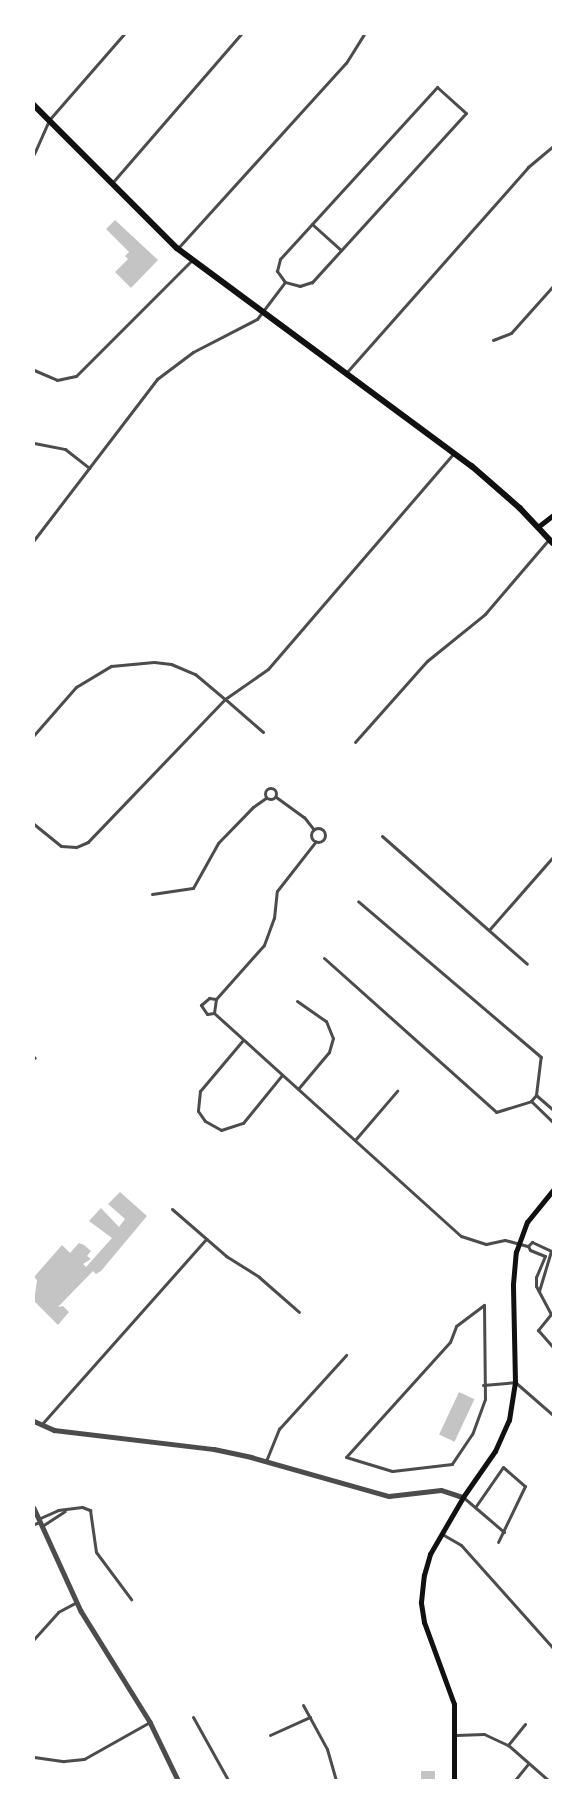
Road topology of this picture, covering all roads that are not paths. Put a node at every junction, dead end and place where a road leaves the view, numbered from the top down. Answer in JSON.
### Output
{"nodes":[{"id":1,"x":124,"y":34,"type":"edge"},
{"id":2,"x":241,"y":34,"type":"edge"},
{"id":3,"x":364,"y":34,"type":"edge"},
{"id":4,"x":34,"y":104,"type":"edge"},
{"id":5,"x":49,"y":120,"type":"junction"},
{"id":6,"x":553,"y":146,"type":"edge"},
{"id":7,"x":34,"y":154,"type":"edge"},
{"id":8,"x":111,"y":184,"type":"junction"},
{"id":9,"x":312,"y":224,"type":"junction"},
{"id":10,"x":177,"y":248,"type":"junction"},
{"id":11,"x":341,"y":250,"type":"junction"},
{"id":12,"x":192,"y":260,"type":"junction"},
{"id":13,"x":285,"y":282,"type":"junction"},
{"id":14,"x":553,"y":286,"type":"edge"},
{"id":15,"x":263,"y":313,"type":"junction"},
{"id":16,"x":493,"y":340,"type":"dead end"},
{"id":17,"x":34,"y":370,"type":"edge"},
{"id":18,"x":346,"y":373,"type":"junction"},
{"id":19,"x":34,"y":443,"type":"edge"},
{"id":20,"x":454,"y":454,"type":"junction"},
{"id":21,"x":89,"y":468,"type":"junction"},
{"id":22,"x":553,"y":515,"type":"edge"},
{"id":23,"x":539,"y":526,"type":"junction"},
{"id":24,"x":34,"y":540,"type":"edge"},
{"id":25,"x":551,"y":541,"type":"edge"},
{"id":26,"x":225,"y":699,"type":"junction"},
{"id":27,"x":263,"y":732,"type":"dead end"},
{"id":28,"x":34,"y":735,"type":"edge"},
{"id":29,"x":355,"y":742,"type":"dead end"},
{"id":30,"x":276,"y":797,"type":"junction"},
{"id":31,"x":266,"y":798,"type":"junction"},
{"id":32,"x":34,"y":824,"type":"edge"},
{"id":33,"x":314,"y":830,"type":"junction"},
{"id":34,"x":382,"y":836,"type":"dead end"},
{"id":35,"x":316,"y":841,"type":"junction"},
{"id":36,"x":553,"y":857,"type":"edge"},
{"id":37,"x":152,"y":894,"type":"dead end"},
{"id":38,"x":358,"y":901,"type":"dead end"},
{"id":39,"x":489,"y":930,"type":"junction"},
{"id":40,"x":324,"y":958,"type":"dead end"},
{"id":41,"x":527,"y":964,"type":"dead end"},
{"id":42,"x":216,"y":999,"type":"junction"},
{"id":43,"x":297,"y":1001,"type":"dead end"},
{"id":44,"x":214,"y":1014,"type":"junction"},
{"id":45,"x":243,"y":1040,"type":"junction"},
{"id":46,"x":282,"y":1075,"type":"junction"},
{"id":47,"x":298,"y":1089,"type":"junction"},
{"id":48,"x":397,"y":1091,"type":"dead end"},
{"id":49,"x":536,"y":1095,"type":"junction"},
{"id":50,"x":531,"y":1101,"type":"junction"},
{"id":51,"x":553,"y":1110,"type":"edge"},
{"id":52,"x":553,"y":1122,"type":"edge"},
{"id":53,"x":355,"y":1140,"type":"junction"},
{"id":54,"x":553,"y":1190,"type":"edge"},
{"id":55,"x":172,"y":1209,"type":"dead end"},
{"id":56,"x":206,"y":1239,"type":"junction"},
{"id":57,"x":519,"y":1244,"type":"junction"},
{"id":58,"x":528,"y":1246,"type":"junction"},
{"id":59,"x":539,"y":1291,"type":"junction"},
{"id":60,"x":299,"y":1312,"type":"dead end"},
{"id":61,"x":553,"y":1347,"type":"edge"},
{"id":62,"x":346,"y":1355,"type":"dead end"},
{"id":63,"x":515,"y":1382,"type":"junction"},
{"id":64,"x":483,"y":1385,"type":"junction"},
{"id":65,"x":553,"y":1415,"type":"edge"},
{"id":66,"x":34,"y":1421,"type":"edge"},
{"id":67,"x":41,"y":1425,"type":"junction"},
{"id":68,"x":266,"y":1461,"type":"junction"},
{"id":69,"x":463,"y":1497,"type":"junction"},
{"id":70,"x":476,"y":1506,"type":"junction"},
{"id":71,"x":34,"y":1508,"type":"edge"},
{"id":72,"x":64,"y":1511,"type":"junction"},
{"id":73,"x":40,"y":1523,"type":"junction"},
{"id":74,"x":34,"y":1524,"type":"edge"},
{"id":75,"x":504,"y":1532,"type":"junction"},
{"id":76,"x":442,"y":1534,"type":"junction"},
{"id":77,"x":498,"y":1542,"type":"dead end"},
{"id":78,"x":131,"y":1598,"type":"dead end"},
{"id":79,"x":77,"y":1602,"type":"junction"},
{"id":80,"x":34,"y":1639,"type":"edge"},
{"id":81,"x":553,"y":1648,"type":"edge"},
{"id":82,"x":303,"y":1705,"type":"dead end"},
{"id":83,"x":193,"y":1717,"type":"dead end"},
{"id":84,"x":310,"y":1717,"type":"junction"},
{"id":85,"x":150,"y":1722,"type":"junction"},
{"id":86,"x":525,"y":1724,"type":"dead end"},
{"id":87,"x":270,"y":1735,"type":"dead end"},
{"id":88,"x":456,"y":1735,"type":"junction"},
{"id":89,"x":508,"y":1745,"type":"junction"},
{"id":90,"x":34,"y":1757,"type":"edge"},
{"id":91,"x":528,"y":1764,"type":"junction"},
{"id":92,"x":178,"y":1780,"type":"edge"},
{"id":93,"x":228,"y":1780,"type":"edge"},
{"id":94,"x":336,"y":1780,"type":"edge"},
{"id":95,"x":454,"y":1780,"type":"edge"},
{"id":96,"x":515,"y":1780,"type":"edge"},
{"id":97,"x":548,"y":1780,"type":"edge"}],
"edges":[{"from":1,"to":5,"type":"street"},
{"from":2,"to":8,"type":"street"},
{"from":3,"to":10,"type":"street"},
{"from":4,"to":5,"type":"main road"},
{"from":5,"to":7,"type":"street"},
{"from":5,"to":8,"type":"main road"},
{"from":6,"to":18,"type":"street"},
{"from":8,"to":10,"type":"main road"},
{"from":9,"to":11,"type":"street"},
{"from":9,"to":11,"type":"street"},
{"from":9,"to":13,"type":"street"},
{"from":10,"to":12,"type":"main road"},
{"from":11,"to":13,"type":"street"},
{"from":12,"to":15,"type":"main road"},
{"from":12,"to":17,"type":"street"},
{"from":13,"to":15,"type":"street"},
{"from":14,"to":16,"type":"street"},
{"from":15,"to":18,"type":"main road"},
{"from":15,"to":21,"type":"street"},
{"from":18,"to":20,"type":"main road"},
{"from":19,"to":21,"type":"street"},
{"from":20,"to":23,"type":"main road"},
{"from":20,"to":26,"type":"street"},
{"from":21,"to":24,"type":"street"},
{"from":22,"to":23,"type":"main road"},
{"from":23,"to":25,"type":"main road"},
{"from":25,"to":29,"type":"street"},
{"from":26,"to":27,"type":"street"},
{"from":26,"to":28,"type":"street"},
{"from":26,"to":32,"type":"street"},
{"from":30,"to":31,"type":"street"},
{"from":30,"to":31,"type":"street"},
{"from":30,"to":33,"type":"street"},
{"from":31,"to":37,"type":"street"},
{"from":33,"to":35,"type":"street"},
{"from":33,"to":35,"type":"street"},
{"from":34,"to":39,"type":"street"},
{"from":35,"to":42,"type":"street"},
{"from":36,"to":39,"type":"street"},
{"from":38,"to":49,"type":"street"},
{"from":39,"to":41,"type":"street"},
{"from":40,"to":50,"type":"street"},
{"from":42,"to":44,"type":"street"},
{"from":42,"to":44,"type":"street"},
{"from":43,"to":47,"type":"street"},
{"from":44,"to":45,"type":"street"},
{"from":45,"to":46,"type":"street"},
{"from":45,"to":46,"type":"street"},
{"from":46,"to":47,"type":"street"},
{"from":47,"to":53,"type":"street"},
{"from":48,"to":53,"type":"street"},
{"from":49,"to":50,"type":"street"},
{"from":49,"to":51,"type":"street"},
{"from":50,"to":52,"type":"street"},
{"from":53,"to":57,"type":"street"},
{"from":54,"to":57,"type":"main road"},
{"from":55,"to":56,"type":"street"},
{"from":56,"to":60,"type":"street"},
{"from":56,"to":67,"type":"street"},
{"from":57,"to":58,"type":"street"},
{"from":57,"to":63,"type":"main road"},
{"from":58,"to":59,"type":"street"},
{"from":58,"to":59,"type":"street"},
{"from":59,"to":61,"type":"street"},
{"from":62,"to":68,"type":"street"},
{"from":63,"to":64,"type":"street"},
{"from":63,"to":65,"type":"street"},
{"from":63,"to":69,"type":"main road"},
{"from":64,"to":64,"type":"street"},
{"from":66,"to":67,"type":"street"},
{"from":67,"to":68,"type":"street"},
{"from":68,"to":69,"type":"street"},
{"from":69,"to":70,"type":"street"},
{"from":69,"to":76,"type":"main road"},
{"from":70,"to":75,"type":"street"},
{"from":70,"to":75,"type":"street"},
{"from":71,"to":73,"type":"street"},
{"from":72,"to":73,"type":"street"},
{"from":72,"to":73,"type":"street"},
{"from":72,"to":78,"type":"street"},
{"from":73,"to":74,"type":"street"},
{"from":73,"to":79,"type":"street"},
{"from":75,"to":77,"type":"street"},
{"from":76,"to":81,"type":"street"},
{"from":76,"to":88,"type":"main road"},
{"from":79,"to":80,"type":"street"},
{"from":79,"to":85,"type":"street"},
{"from":82,"to":84,"type":"street"},
{"from":83,"to":93,"type":"street"},
{"from":84,"to":87,"type":"street"},
{"from":84,"to":94,"type":"street"},
{"from":85,"to":90,"type":"street"},
{"from":85,"to":92,"type":"street"},
{"from":86,"to":89,"type":"street"},
{"from":88,"to":89,"type":"street"},
{"from":88,"to":95,"type":"main road"},
{"from":89,"to":91,"type":"street"},
{"from":91,"to":96,"type":"street"},
{"from":91,"to":97,"type":"street"}]}
